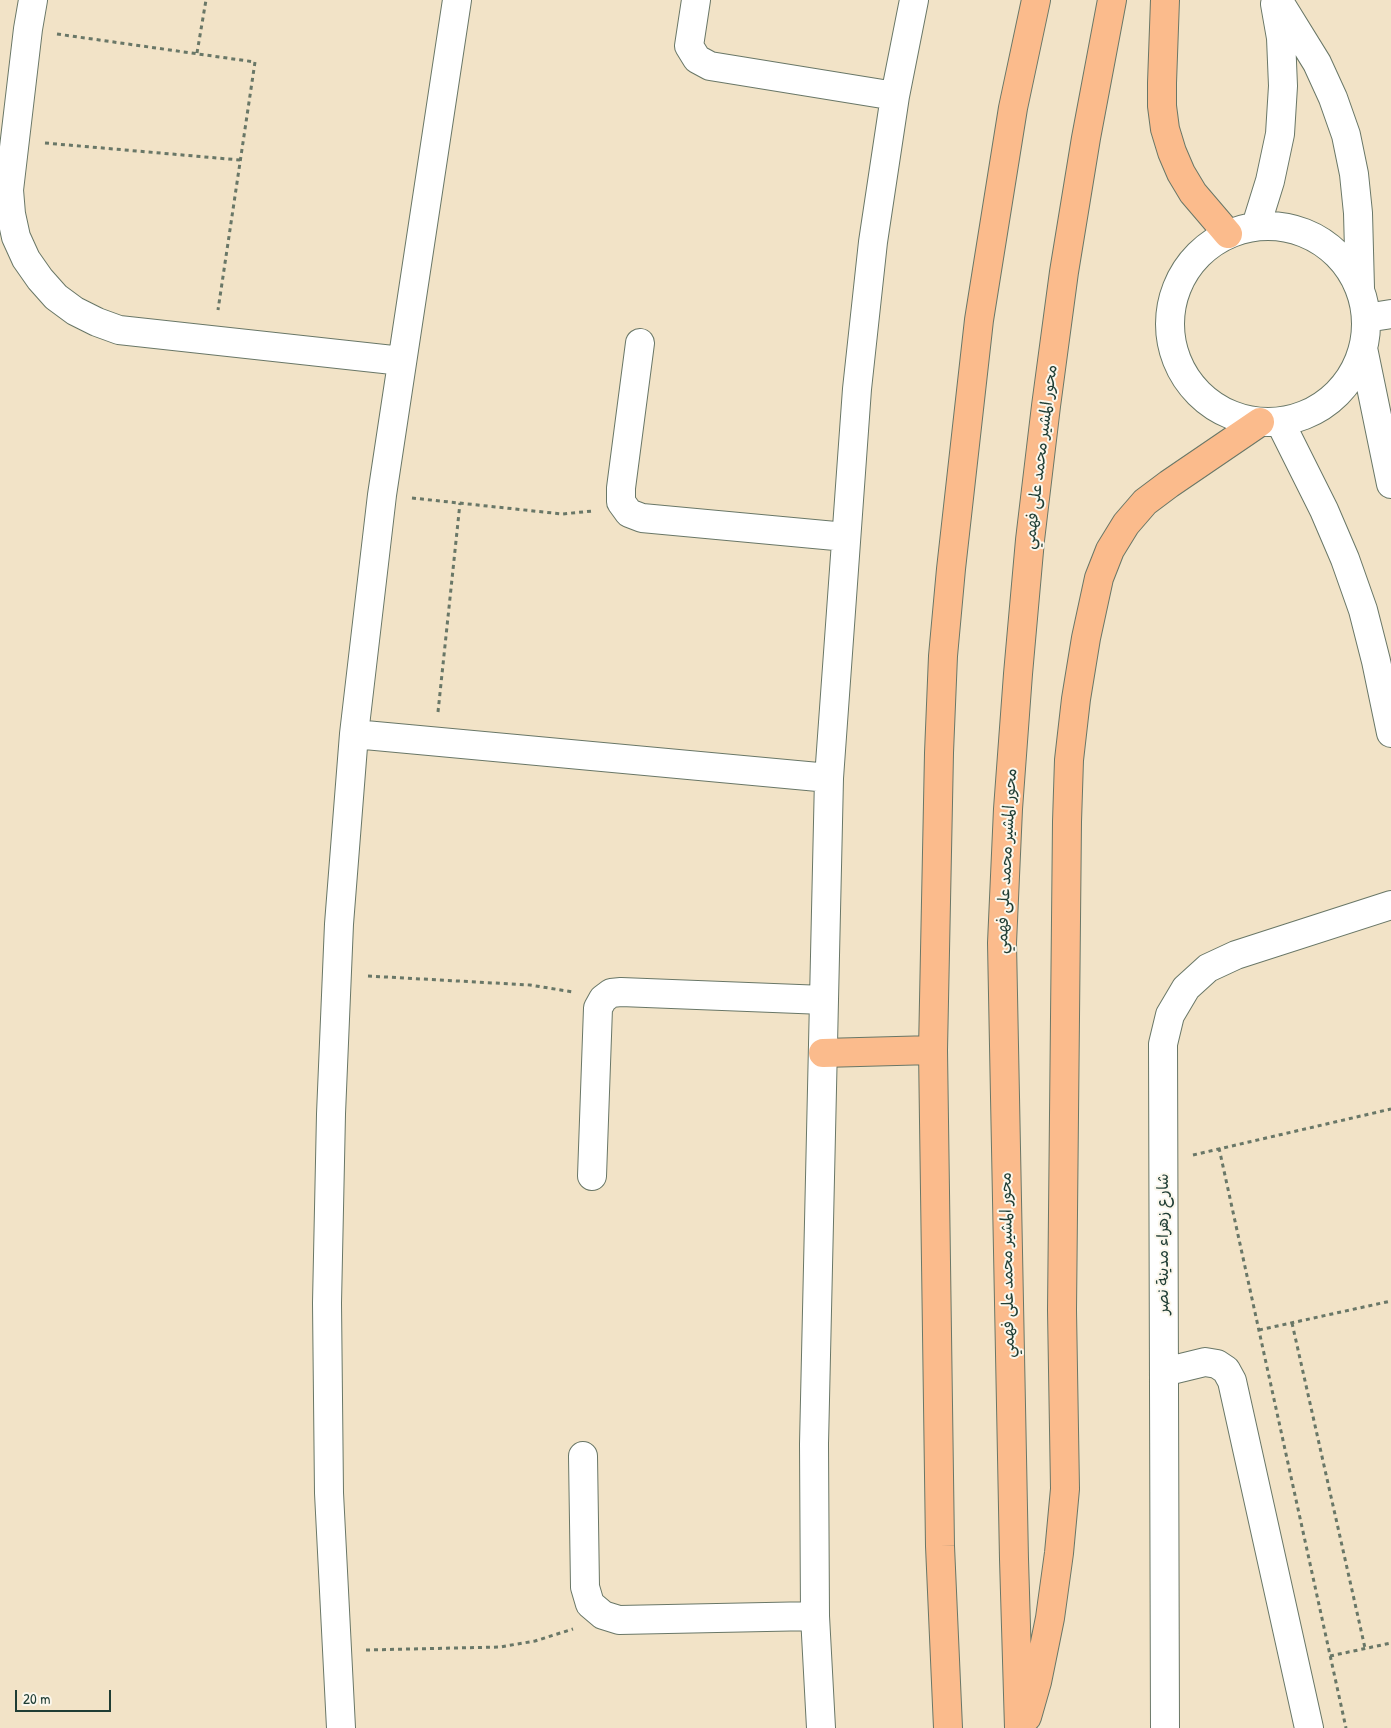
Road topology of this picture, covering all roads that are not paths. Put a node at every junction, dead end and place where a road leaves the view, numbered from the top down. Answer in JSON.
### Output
{"nodes":[{"id":1,"x":33,"y":0,"type":"edge"},
{"id":2,"x":456,"y":0,"type":"edge"},
{"id":3,"x":696,"y":0,"type":"edge"},
{"id":4,"x":914,"y":0,"type":"edge"},
{"id":5,"x":1036,"y":0,"type":"edge"},
{"id":6,"x":1112,"y":0,"type":"edge"},
{"id":7,"x":1165,"y":0,"type":"edge"},
{"id":8,"x":1274,"y":0,"type":"edge"},
{"id":9,"x":1278,"y":0,"type":"edge"},
{"id":10,"x":896,"y":96,"type":"junction"},
{"id":11,"x":1256,"y":226,"type":"junction"},
{"id":12,"x":1228,"y":234,"type":"junction"},
{"id":13,"x":1360,"y":289,"type":"junction"},
{"id":14,"x":1378,"y":316,"type":"edge"},
{"id":15,"x":640,"y":343,"type":"dead end"},
{"id":16,"x":1363,"y":348,"type":"junction"},
{"id":17,"x":402,"y":361,"type":"junction"},
{"id":18,"x":1270,"y":422,"type":"junction"},
{"id":19,"x":1391,"y":484,"type":"edge"},
{"id":20,"x":846,"y":537,"type":"junction"},
{"id":21,"x":1391,"y":733,"type":"edge"},
{"id":22,"x":354,"y":734,"type":"junction"},
{"id":23,"x":829,"y":778,"type":"junction"},
{"id":24,"x":1391,"y":906,"type":"edge"},
{"id":25,"x":824,"y":1000,"type":"junction"},
{"id":26,"x":933,"y":1050,"type":"junction"},
{"id":27,"x":823,"y":1053,"type":"junction"},
{"id":28,"x":592,"y":1176,"type":"dead end"},
{"id":29,"x":1164,"y":1372,"type":"junction"},
{"id":30,"x":583,"y":1456,"type":"dead end"},
{"id":31,"x":815,"y":1616,"type":"junction"},
{"id":32,"x":341,"y":1728,"type":"edge"},
{"id":33,"x":821,"y":1728,"type":"edge"},
{"id":34,"x":948,"y":1728,"type":"edge"},
{"id":35,"x":1019,"y":1728,"type":"edge"},
{"id":36,"x":1024,"y":1728,"type":"edge"},
{"id":37,"x":1165,"y":1728,"type":"edge"},
{"id":38,"x":1309,"y":1728,"type":"edge"}],
"edges":[{"from":1,"to":17,"type":"street"},
{"from":2,"to":17,"type":"street"},
{"from":3,"to":10,"type":"street"},
{"from":4,"to":10,"type":"street"},
{"from":5,"to":26,"type":"main road"},
{"from":6,"to":35,"type":"main road","name":"محور المشير محمد على فهمي"},
{"from":7,"to":12,"type":"main road"},
{"from":8,"to":11,"type":"street"},
{"from":9,"to":13,"type":"street"},
{"from":10,"to":20,"type":"street"},
{"from":11,"to":12,"type":"street"},
{"from":11,"to":13,"type":"street"},
{"from":12,"to":18,"type":"street"},
{"from":13,"to":14,"type":"street"},
{"from":14,"to":16,"type":"street"},
{"from":15,"to":20,"type":"street"},
{"from":16,"to":18,"type":"street"},
{"from":16,"to":19,"type":"street"},
{"from":17,"to":22,"type":"street"},
{"from":18,"to":21,"type":"street"},
{"from":18,"to":36,"type":"main road"},
{"from":20,"to":23,"type":"street"},
{"from":22,"to":23,"type":"street"},
{"from":22,"to":32,"type":"street"},
{"from":23,"to":25,"type":"street"},
{"from":24,"to":29,"type":"street","name":"شارع زهراء مدينة نصر"},
{"from":25,"to":27,"type":"street"},
{"from":25,"to":28,"type":"street"},
{"from":26,"to":27,"type":"main road"},
{"from":26,"to":34,"type":"main road"},
{"from":27,"to":31,"type":"street"},
{"from":29,"to":37,"type":"street","name":"شارع زهراء مدينة نصر"},
{"from":29,"to":38,"type":"street"},
{"from":30,"to":31,"type":"street"},
{"from":31,"to":33,"type":"street"}]}
